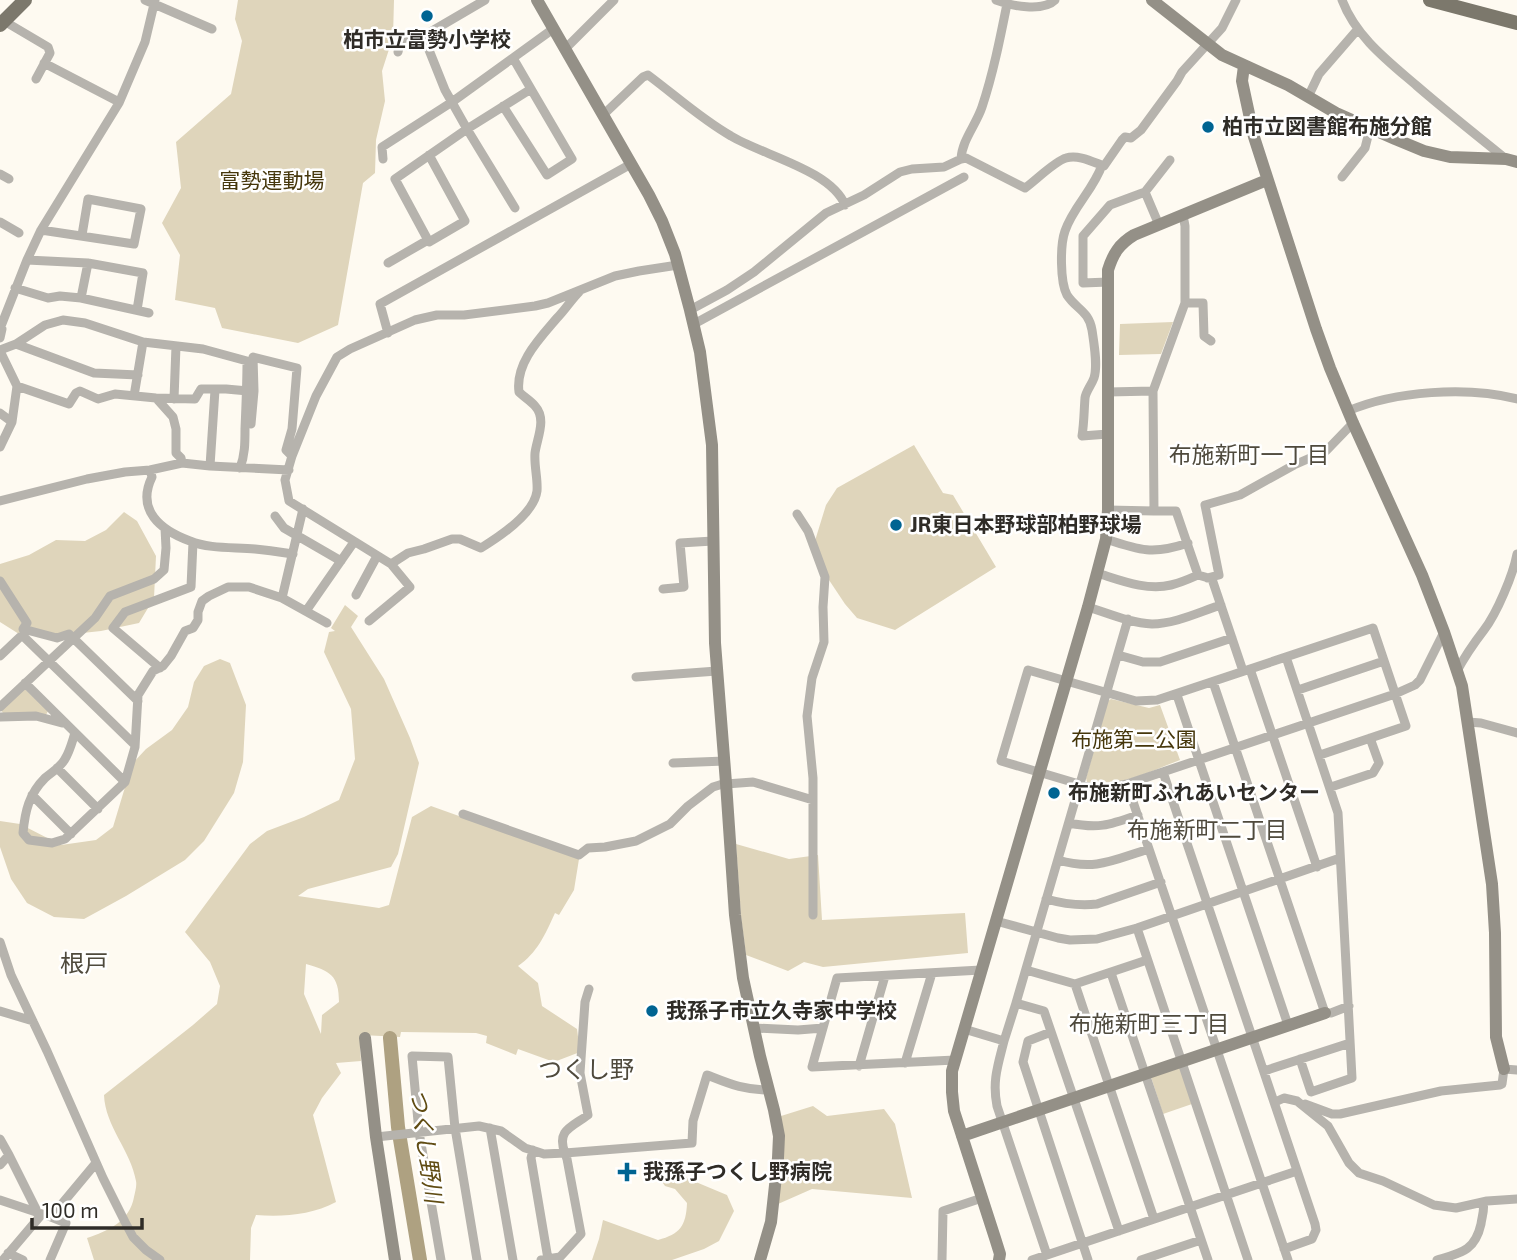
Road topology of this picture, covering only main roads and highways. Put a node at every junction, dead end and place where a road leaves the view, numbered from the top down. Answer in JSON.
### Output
{"nodes":[{"id":1,"x":24,"y":0,"type":"edge"},
{"id":2,"x":1430,"y":0,"type":"edge"},
{"id":3,"x":2,"y":23,"type":"edge"},
{"id":4,"x":1517,"y":23,"type":"edge"}],
"edges":[{"from":1,"to":3,"type":"main road"},
{"from":2,"to":4,"type":"main road"}]}
